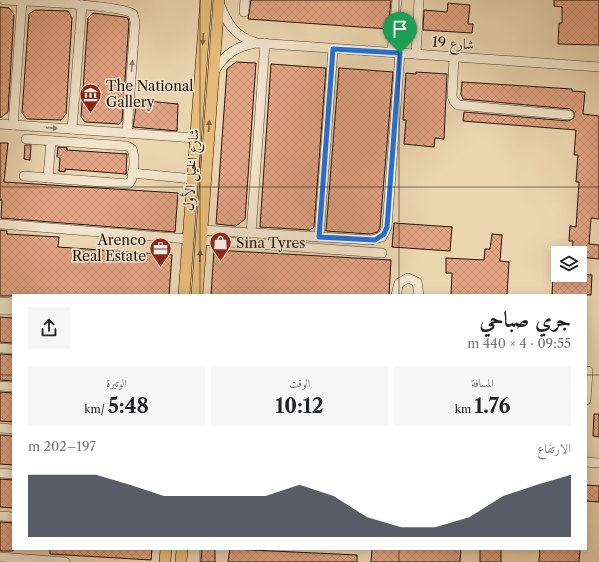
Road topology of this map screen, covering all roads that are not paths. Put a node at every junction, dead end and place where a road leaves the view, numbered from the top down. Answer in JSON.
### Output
{"nodes":[{"id":1,"x":4,"y":0,"type":"edge"},
{"id":2,"x":206,"y":0,"type":"edge"},
{"id":3,"x":245,"y":0,"type":"edge"},
{"id":4,"x":397,"y":0,"type":"edge"},
{"id":5,"x":419,"y":0,"type":"edge"},
{"id":6,"x":22,"y":1,"type":"junction"},
{"id":7,"x":219,"y":2,"type":"edge"},
{"id":8,"x":82,"y":5,"type":"junction"},
{"id":9,"x":244,"y":12,"type":"dead end"},
{"id":10,"x":261,"y":43,"type":"junction"},
{"id":11,"x":333,"y":49,"type":"junction"},
{"id":12,"x":396,"y":53,"type":"junction"},
{"id":13,"x":416,"y":54,"type":"junction"},
{"id":14,"x":454,"y":58,"type":"junction"},
{"id":15,"x":599,"y":67,"type":"edge"},
{"id":16,"x":213,"y":75,"type":"junction"},
{"id":17,"x":569,"y":115,"type":"dead end"},
{"id":18,"x":0,"y":124,"type":"edge"},
{"id":19,"x":14,"y":125,"type":"junction"},
{"id":20,"x":72,"y":129,"type":"junction"},
{"id":21,"x":127,"y":133,"type":"junction"},
{"id":22,"x":195,"y":138,"type":"junction"},
{"id":23,"x":26,"y":140,"type":"dead end"},
{"id":24,"x":52,"y":141,"type":"junction"},
{"id":25,"x":132,"y":173,"type":"junction"},
{"id":26,"x":24,"y":176,"type":"dead end"},
{"id":27,"x":48,"y":178,"type":"junction"},
{"id":28,"x":193,"y":179,"type":"junction"},
{"id":29,"x":0,"y":224,"type":"edge"},
{"id":30,"x":251,"y":233,"type":"junction"},
{"id":31,"x":202,"y":235,"type":"junction"},
{"id":32,"x":319,"y":237,"type":"junction"},
{"id":33,"x":188,"y":239,"type":"junction"},
{"id":34,"x":382,"y":253,"type":"dead end"},
{"id":35,"x":184,"y":294,"type":"edge"},
{"id":36,"x":197,"y":294,"type":"edge"},
{"id":37,"x":396,"y":294,"type":"edge"},
{"id":38,"x":419,"y":294,"type":"edge"},
{"id":39,"x":0,"y":302,"type":"edge"},
{"id":40,"x":7,"y":308,"type":"edge"},
{"id":41,"x":0,"y":348,"type":"edge"},
{"id":42,"x":12,"y":349,"type":"edge"},
{"id":43,"x":588,"y":371,"type":"dead end"},
{"id":44,"x":0,"y":386,"type":"edge"},
{"id":45,"x":587,"y":386,"type":"edge"},
{"id":46,"x":12,"y":387,"type":"edge"},
{"id":47,"x":0,"y":428,"type":"edge"},
{"id":48,"x":12,"y":429,"type":"edge"},
{"id":49,"x":587,"y":462,"type":"edge"},
{"id":50,"x":599,"y":462,"type":"edge"},
{"id":51,"x":0,"y":473,"type":"edge"},
{"id":52,"x":12,"y":474,"type":"edge"},
{"id":53,"x":0,"y":516,"type":"edge"},
{"id":54,"x":12,"y":518,"type":"edge"},
{"id":55,"x":166,"y":550,"type":"edge"},
{"id":56,"x":182,"y":550,"type":"edge"},
{"id":57,"x":0,"y":557,"type":"edge"},
{"id":58,"x":65,"y":562,"type":"edge"},
{"id":59,"x":165,"y":562,"type":"edge"},
{"id":60,"x":181,"y":562,"type":"edge"}],
"edges":[{"from":1,"to":6,"type":"street"},
{"from":2,"to":22,"type":"main road","name":"شارع الخيل الأول","one_way":true},
{"from":3,"to":9,"type":"street"},
{"from":4,"to":12,"type":"street"},
{"from":5,"to":13,"type":"street"},
{"from":6,"to":8,"type":"street"},
{"from":6,"to":19,"type":"street"},
{"from":7,"to":10,"type":"street","name":"شارع 19"},
{"from":7,"to":16,"type":"main road","name":"شارع الخيل الأول"},
{"from":8,"to":20,"type":"street"},
{"from":21,"to":8,"type":"street","one_way":true},
{"from":10,"to":11,"type":"street","name":"شارع 19"},
{"from":10,"to":16,"type":"street","name":"شارع 19"},
{"from":10,"to":30,"type":"street"},
{"from":11,"to":12,"type":"street","name":"شارع 19"},
{"from":11,"to":32,"type":"street"},
{"from":12,"to":13,"type":"street","name":"شارع 19"},
{"from":12,"to":32,"type":"street"},
{"from":13,"to":14,"type":"street","name":"شارع 19"},
{"from":14,"to":15,"type":"street","name":"شارع 19"},
{"from":14,"to":17,"type":"street"},
{"from":31,"to":16,"type":"main road","name":"شارع الخيل الأول","one_way":true},
{"from":18,"to":19,"type":"street"},
{"from":19,"to":20,"type":"street","one_way":true},
{"from":20,"to":21,"type":"street"},
{"from":21,"to":22,"type":"street"},
{"from":22,"to":28,"type":"main road","name":"شارع الخيل الأول"},
{"from":23,"to":24,"type":"street"},
{"from":24,"to":25,"type":"street"},
{"from":24,"to":27,"type":"street"},
{"from":25,"to":27,"type":"street"},
{"from":25,"to":28,"type":"street"},
{"from":26,"to":27,"type":"street"},
{"from":28,"to":33,"type":"main road","name":"شارع الخيل الأول"},
{"from":29,"to":33,"type":"street"},
{"from":30,"to":31,"type":"street"},
{"from":30,"to":32,"type":"street"},
{"from":31,"to":34,"type":"street"},
{"from":36,"to":31,"type":"main road","name":"شارع الخيل الأول","one_way":true},
{"from":33,"to":35,"type":"main road","name":"شارع الخيل الأول"},
{"from":37,"to":38,"type":"street"},
{"from":39,"to":40,"type":"street"},
{"from":41,"to":42,"type":"street"},
{"from":43,"to":45,"type":"street"},
{"from":44,"to":46,"type":"street"},
{"from":47,"to":48,"type":"street"},
{"from":49,"to":50,"type":"street"},
{"from":51,"to":52,"type":"street"},
{"from":53,"to":54,"type":"street"},
{"from":55,"to":59,"type":"main road"},
{"from":56,"to":60,"type":"main road"},
{"from":57,"to":58,"type":"street"}]}
